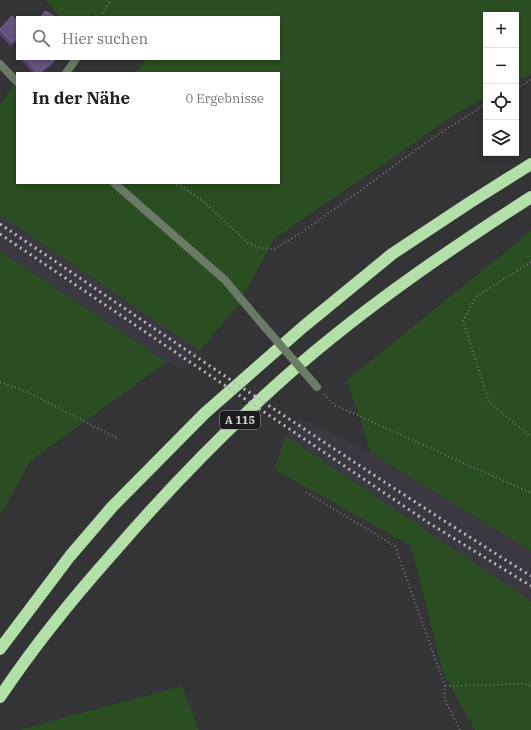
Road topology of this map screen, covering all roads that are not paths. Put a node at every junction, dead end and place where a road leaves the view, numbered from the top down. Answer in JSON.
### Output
{"nodes":[{"id":1,"x":75,"y":60,"type":"edge"},
{"id":2,"x":0,"y":64,"type":"edge"},
{"id":3,"x":67,"y":72,"type":"edge"},
{"id":4,"x":16,"y":81,"type":"edge"},
{"id":5,"x":531,"y":164,"type":"edge"},
{"id":6,"x":115,"y":184,"type":"edge"},
{"id":7,"x":531,"y":197,"type":"edge"},
{"id":8,"x":317,"y":388,"type":"road end"},
{"id":9,"x":0,"y":649,"type":"edge"},
{"id":10,"x":0,"y":697,"type":"edge"}],
"edges":[{"from":1,"to":3,"type":"street"},
{"from":2,"to":4,"type":"street"},
{"from":5,"to":9,"type":"highway","number":"A 115"},
{"from":6,"to":8,"type":"street","bridge":true},
{"from":7,"to":10,"type":"highway","number":"A 115"}]}
